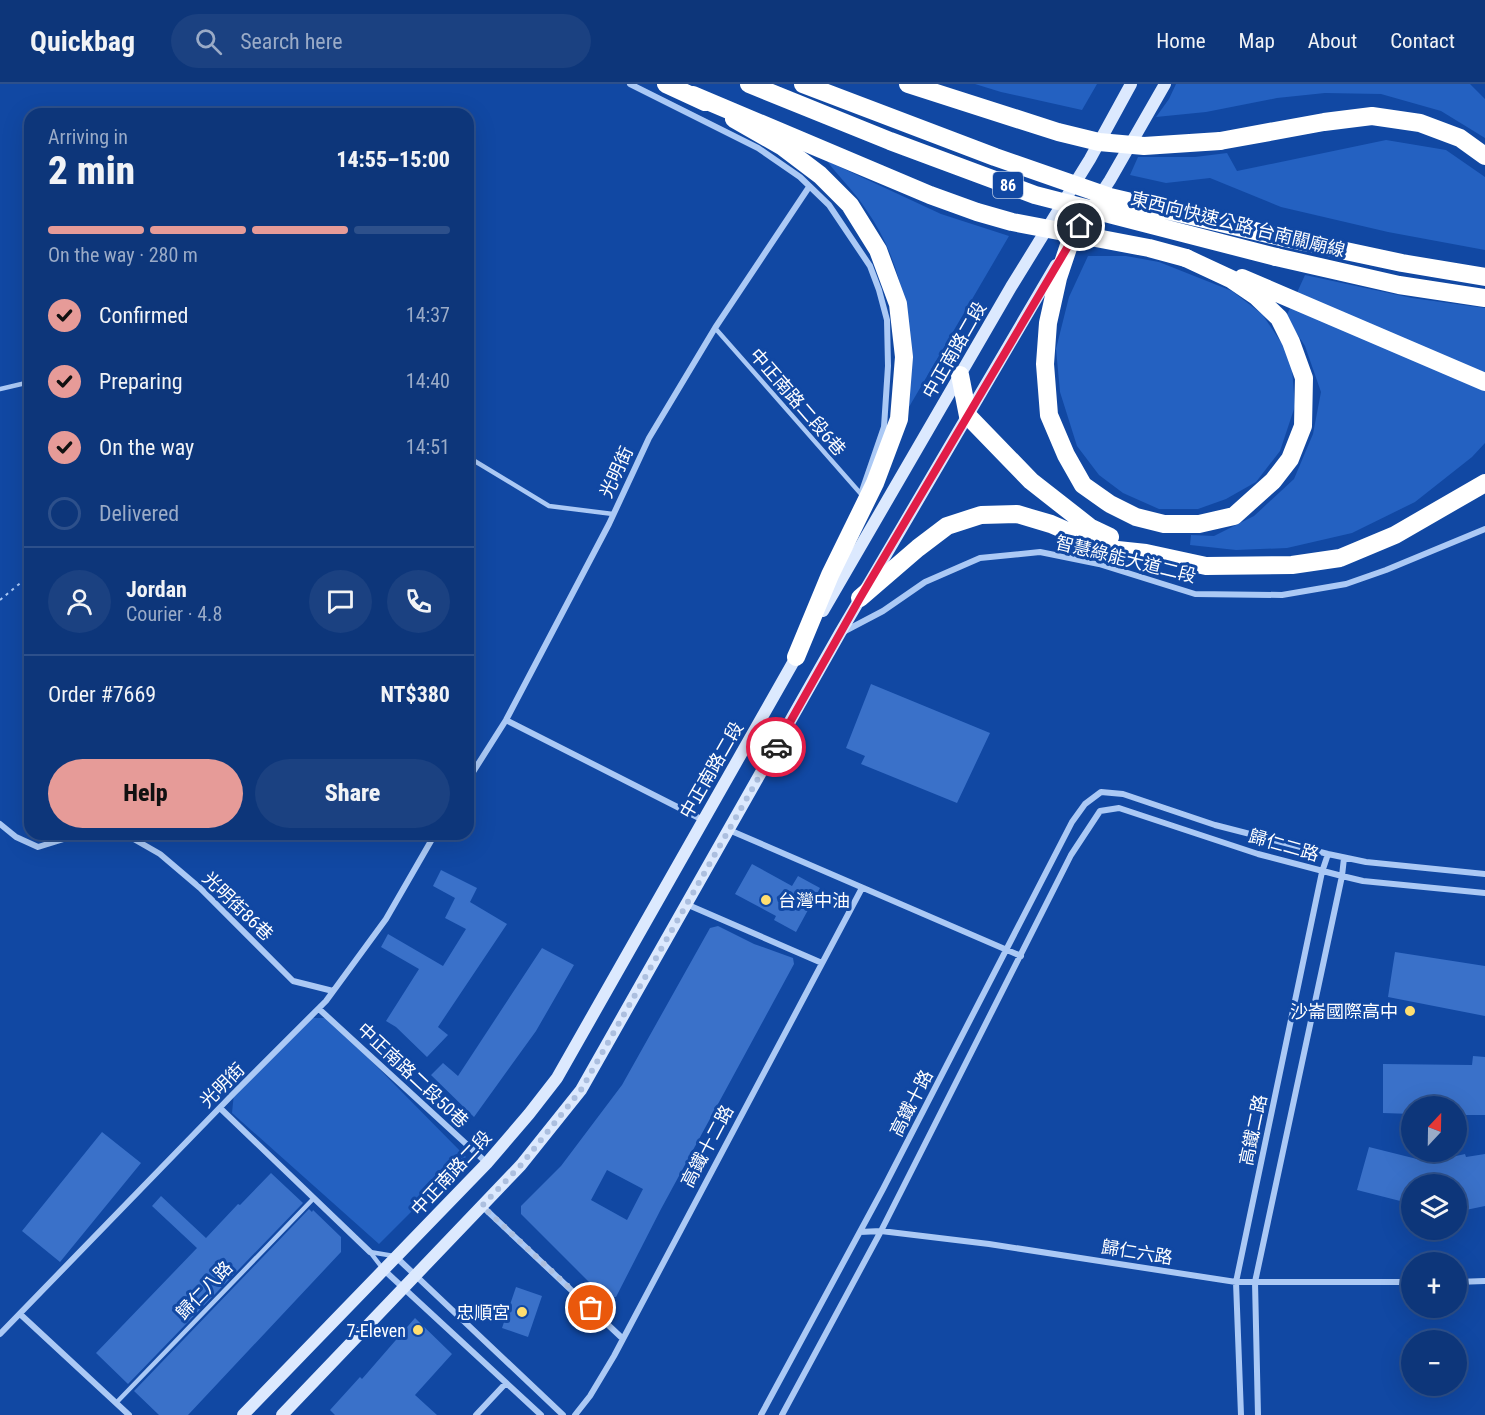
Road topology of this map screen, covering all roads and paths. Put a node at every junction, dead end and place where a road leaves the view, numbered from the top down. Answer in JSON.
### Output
{"nodes":[{"id":1,"x":630,"y":84,"type":"edge"},
{"id":2,"x":666,"y":84,"type":"edge"},
{"id":3,"x":749,"y":84,"type":"edge"},
{"id":4,"x":803,"y":84,"type":"edge"},
{"id":5,"x":908,"y":84,"type":"edge"},
{"id":6,"x":1131,"y":84,"type":"edge"},
{"id":7,"x":1165,"y":84,"type":"edge"},
{"id":8,"x":693,"y":95,"type":"junction"},
{"id":9,"x":1485,"y":156,"type":"edge"},
{"id":10,"x":809,"y":187,"type":"junction"},
{"id":11,"x":1070,"y":242,"type":"junction"},
{"id":12,"x":1186,"y":258,"type":"junction"},
{"id":13,"x":1485,"y":277,"type":"edge"},
{"id":14,"x":1485,"y":298,"type":"edge"},
{"id":15,"x":715,"y":328,"type":"junction"},
{"id":16,"x":960,"y":375,"type":"junction"},
{"id":17,"x":1485,"y":382,"type":"edge"},
{"id":18,"x":24,"y":383,"type":"edge"},
{"id":19,"x":0,"y":389,"type":"edge"},
{"id":20,"x":968,"y":416,"type":"junction"},
{"id":21,"x":474,"y":461,"type":"edge"},
{"id":22,"x":1485,"y":467,"type":"edge"},
{"id":23,"x":1485,"y":483,"type":"edge"},
{"id":24,"x":861,"y":494,"type":"junction"},
{"id":25,"x":1454,"y":502,"type":"junction"},
{"id":26,"x":613,"y":514,"type":"junction"},
{"id":27,"x":855,"y":523,"type":"junction"},
{"id":28,"x":1485,"y":529,"type":"edge"},
{"id":29,"x":1146,"y":554,"type":"junction"},
{"id":30,"x":24,"y":581,"type":"edge"},
{"id":31,"x":860,"y":598,"type":"junction"},
{"id":32,"x":0,"y":600,"type":"edge"},
{"id":33,"x":840,"y":633,"type":"junction"},
{"id":34,"x":796,"y":657,"type":"junction"},
{"id":35,"x":506,"y":720,"type":"junction"},
{"id":36,"x":474,"y":771,"type":"edge"},
{"id":37,"x":1085,"y":804,"type":"joint"},
{"id":38,"x":703,"y":820,"type":"junction"},
{"id":39,"x":0,"y":824,"type":"edge"},
{"id":40,"x":1088,"y":827,"type":"joint"},
{"id":41,"x":729,"y":830,"type":"junction"},
{"id":42,"x":59,"y":840,"type":"edge"},
{"id":43,"x":136,"y":840,"type":"edge"},
{"id":44,"x":432,"y":840,"type":"edge"},
{"id":45,"x":1328,"y":854,"type":"junction"},
{"id":46,"x":1344,"y":858,"type":"junction"},
{"id":47,"x":1322,"y":872,"type":"junction"},
{"id":48,"x":1485,"y":874,"type":"edge"},
{"id":49,"x":1342,"y":876,"type":"junction"},
{"id":50,"x":862,"y":888,"type":"junction"},
{"id":51,"x":1485,"y":893,"type":"edge"},
{"id":52,"x":686,"y":904,"type":"junction"},
{"id":53,"x":1007,"y":949,"type":"junction"},
{"id":54,"x":1021,"y":956,"type":"junction"},
{"id":55,"x":822,"y":963,"type":"junction"},
{"id":56,"x":333,"y":991,"type":"junction"},
{"id":57,"x":319,"y":1009,"type":"junction"},
{"id":58,"x":220,"y":1108,"type":"junction"},
{"id":59,"x":487,"y":1163,"type":"junction"},
{"id":60,"x":314,"y":1197,"type":"junction"},
{"id":61,"x":482,"y":1206,"type":"junction"},
{"id":62,"x":881,"y":1231,"type":"junction"},
{"id":63,"x":860,"y":1232,"type":"junction"},
{"id":64,"x":370,"y":1252,"type":"junction"},
{"id":65,"x":396,"y":1257,"type":"junction"},
{"id":66,"x":384,"y":1269,"type":"junction"},
{"id":67,"x":416,"y":1276,"type":"junction"},
{"id":68,"x":1467,"y":1281,"type":"edge"},
{"id":69,"x":1485,"y":1281,"type":"edge"},
{"id":70,"x":1236,"y":1282,"type":"junction"},
{"id":71,"x":1255,"y":1282,"type":"junction"},
{"id":72,"x":1401,"y":1282,"type":"edge"},
{"id":73,"x":404,"y":1289,"type":"junction"},
{"id":74,"x":20,"y":1314,"type":"junction"},
{"id":75,"x":0,"y":1334,"type":"edge"},
{"id":76,"x":622,"y":1338,"type":"junction"},
{"id":77,"x":506,"y":1383,"type":"junction"},
{"id":78,"x":116,"y":1403,"type":"junction"},
{"id":79,"x":129,"y":1415,"type":"edge"},
{"id":80,"x":243,"y":1415,"type":"edge"},
{"id":81,"x":282,"y":1415,"type":"edge"},
{"id":82,"x":476,"y":1415,"type":"edge"},
{"id":83,"x":541,"y":1415,"type":"edge"},
{"id":84,"x":563,"y":1415,"type":"edge"},
{"id":85,"x":575,"y":1415,"type":"edge"},
{"id":86,"x":761,"y":1415,"type":"edge"},
{"id":87,"x":782,"y":1415,"type":"edge"},
{"id":88,"x":1240,"y":1415,"type":"edge"},
{"id":89,"x":1258,"y":1415,"type":"edge"}],
"edges":[{"from":1,"to":10,"type":"street"},
{"from":2,"to":8,"type":"highway"},
{"from":3,"to":14,"type":"highway","name":"東西向快速公路 台南關廟線","number":"86","bridge":true},
{"from":4,"to":13,"type":"highway","name":"東西向快速公路 台南關廟線","number":"86","bridge":true},
{"from":5,"to":9,"type":"highway","bridge":true},
{"from":6,"to":16,"type":"street","name":"中正南路二段"},
{"from":7,"to":11,"type":"street"},
{"from":8,"to":12,"type":"highway","bridge":true},
{"from":8,"to":27,"type":"highway","bridge":true},
{"from":10,"to":15,"type":"street","name":"光明街"},
{"from":10,"to":24,"type":"street"},
{"from":11,"to":12,"type":"highway"},
{"from":11,"to":20,"type":"street"},
{"from":12,"to":17,"type":"highway"},
{"from":15,"to":24,"type":"lane","name":"中正南路二段6巷"},
{"from":15,"to":26,"type":"street","name":"光明街"},
{"from":16,"to":20,"type":"highway"},
{"from":16,"to":34,"type":"street","name":"中正南路二段"},
{"from":18,"to":19,"type":"lane"},
{"from":20,"to":29,"type":"highway"},
{"from":20,"to":31,"type":"street"},
{"from":21,"to":26,"type":"lane"},
{"from":22,"to":25,"type":"highway"},
{"from":23,"to":25,"type":"highway"},
{"from":24,"to":27,"type":"street"},
{"from":25,"to":29,"type":"highway"},
{"from":26,"to":35,"type":"street","name":"光明街"},
{"from":27,"to":34,"type":"highway"},
{"from":28,"to":33,"type":"street","name":"智慧綠能大道二段"},
{"from":29,"to":31,"type":"highway"},
{"from":30,"to":32,"type":"path"},
{"from":31,"to":33,"type":"street"},
{"from":33,"to":41,"type":"street"},
{"from":34,"to":38,"type":"street","name":"中正南路二段"},
{"from":35,"to":36,"type":"street","name":"光明街"},
{"from":35,"to":38,"type":"street"},
{"from":37,"to":45,"type":"street","name":"歸仁二路"},
{"from":37,"to":53,"type":"street","name":"高鐵十路"},
{"from":38,"to":59,"type":"street","name":"中正南路二段"},
{"from":39,"to":42,"type":"street"},
{"from":40,"to":47,"type":"street","name":"歸仁二路"},
{"from":40,"to":54,"type":"street","name":"高鐵十路"},
{"from":41,"to":50,"type":"street"},
{"from":41,"to":52,"type":"street"},
{"from":43,"to":56,"type":"street","name":"光明街86巷"},
{"from":44,"to":56,"type":"street","name":"光明街"},
{"from":45,"to":46,"type":"street","name":"歸仁二路"},
{"from":45,"to":47,"type":"street","name":"高鐵二路"},
{"from":46,"to":48,"type":"street","name":"歸仁二路"},
{"from":46,"to":49,"type":"street","name":"高鐵二路"},
{"from":47,"to":49,"type":"street","name":"歸仁二路"},
{"from":47,"to":70,"type":"street","name":"高鐵二路"},
{"from":49,"to":51,"type":"street","name":"歸仁二路"},
{"from":49,"to":71,"type":"street","name":"高鐵二路"},
{"from":50,"to":53,"type":"street"},
{"from":50,"to":55,"type":"street","name":"高鐵十二路"},
{"from":52,"to":55,"type":"street"},
{"from":52,"to":61,"type":"street"},
{"from":53,"to":54,"type":"street"},
{"from":53,"to":63,"type":"street","name":"高鐵十路"},
{"from":54,"to":62,"type":"street","name":"高鐵十路"},
{"from":55,"to":76,"type":"street","name":"高鐵十二路"},
{"from":56,"to":57,"type":"street","name":"光明街"},
{"from":57,"to":58,"type":"street","name":"光明街"},
{"from":57,"to":59,"type":"street","name":"中正南路二段50巷"},
{"from":58,"to":60,"type":"street"},
{"from":58,"to":74,"type":"street","name":"光明街"},
{"from":59,"to":65,"type":"street","name":"中正南路二段"},
{"from":60,"to":64,"type":"street"},
{"from":60,"to":78,"type":"lane","name":"歸仁八路"},
{"from":61,"to":67,"type":"street"},
{"from":61,"to":76,"type":"street"},
{"from":62,"to":63,"type":"street","name":"歸仁六路"},
{"from":62,"to":70,"type":"street","name":"歸仁六路"},
{"from":62,"to":87,"type":"street","name":"高鐵十路"},
{"from":63,"to":86,"type":"street","name":"高鐵十路"},
{"from":64,"to":65,"type":"lane"},
{"from":64,"to":66,"type":"lane"},
{"from":65,"to":66,"type":"street","name":"中正南路二段"},
{"from":65,"to":67,"type":"street"},
{"from":66,"to":73,"type":"street"},
{"from":66,"to":80,"type":"street","name":"中正南路二段"},
{"from":67,"to":73,"type":"street"},
{"from":67,"to":84,"type":"street"},
{"from":68,"to":69,"type":"street"},
{"from":70,"to":71,"type":"street","name":"歸仁六路"},
{"from":70,"to":88,"type":"street","name":"高鐵二路"},
{"from":71,"to":72,"type":"street","name":"歸仁六路"},
{"from":71,"to":89,"type":"street","name":"高鐵二路"},
{"from":73,"to":77,"type":"street"},
{"from":73,"to":81,"type":"street"},
{"from":74,"to":75,"type":"street","name":"光明街"},
{"from":74,"to":78,"type":"street"},
{"from":76,"to":85,"type":"street","name":"高鐵十二路"},
{"from":77,"to":82,"type":"street"},
{"from":77,"to":83,"type":"street"},
{"from":78,"to":79,"type":"street"}]}
